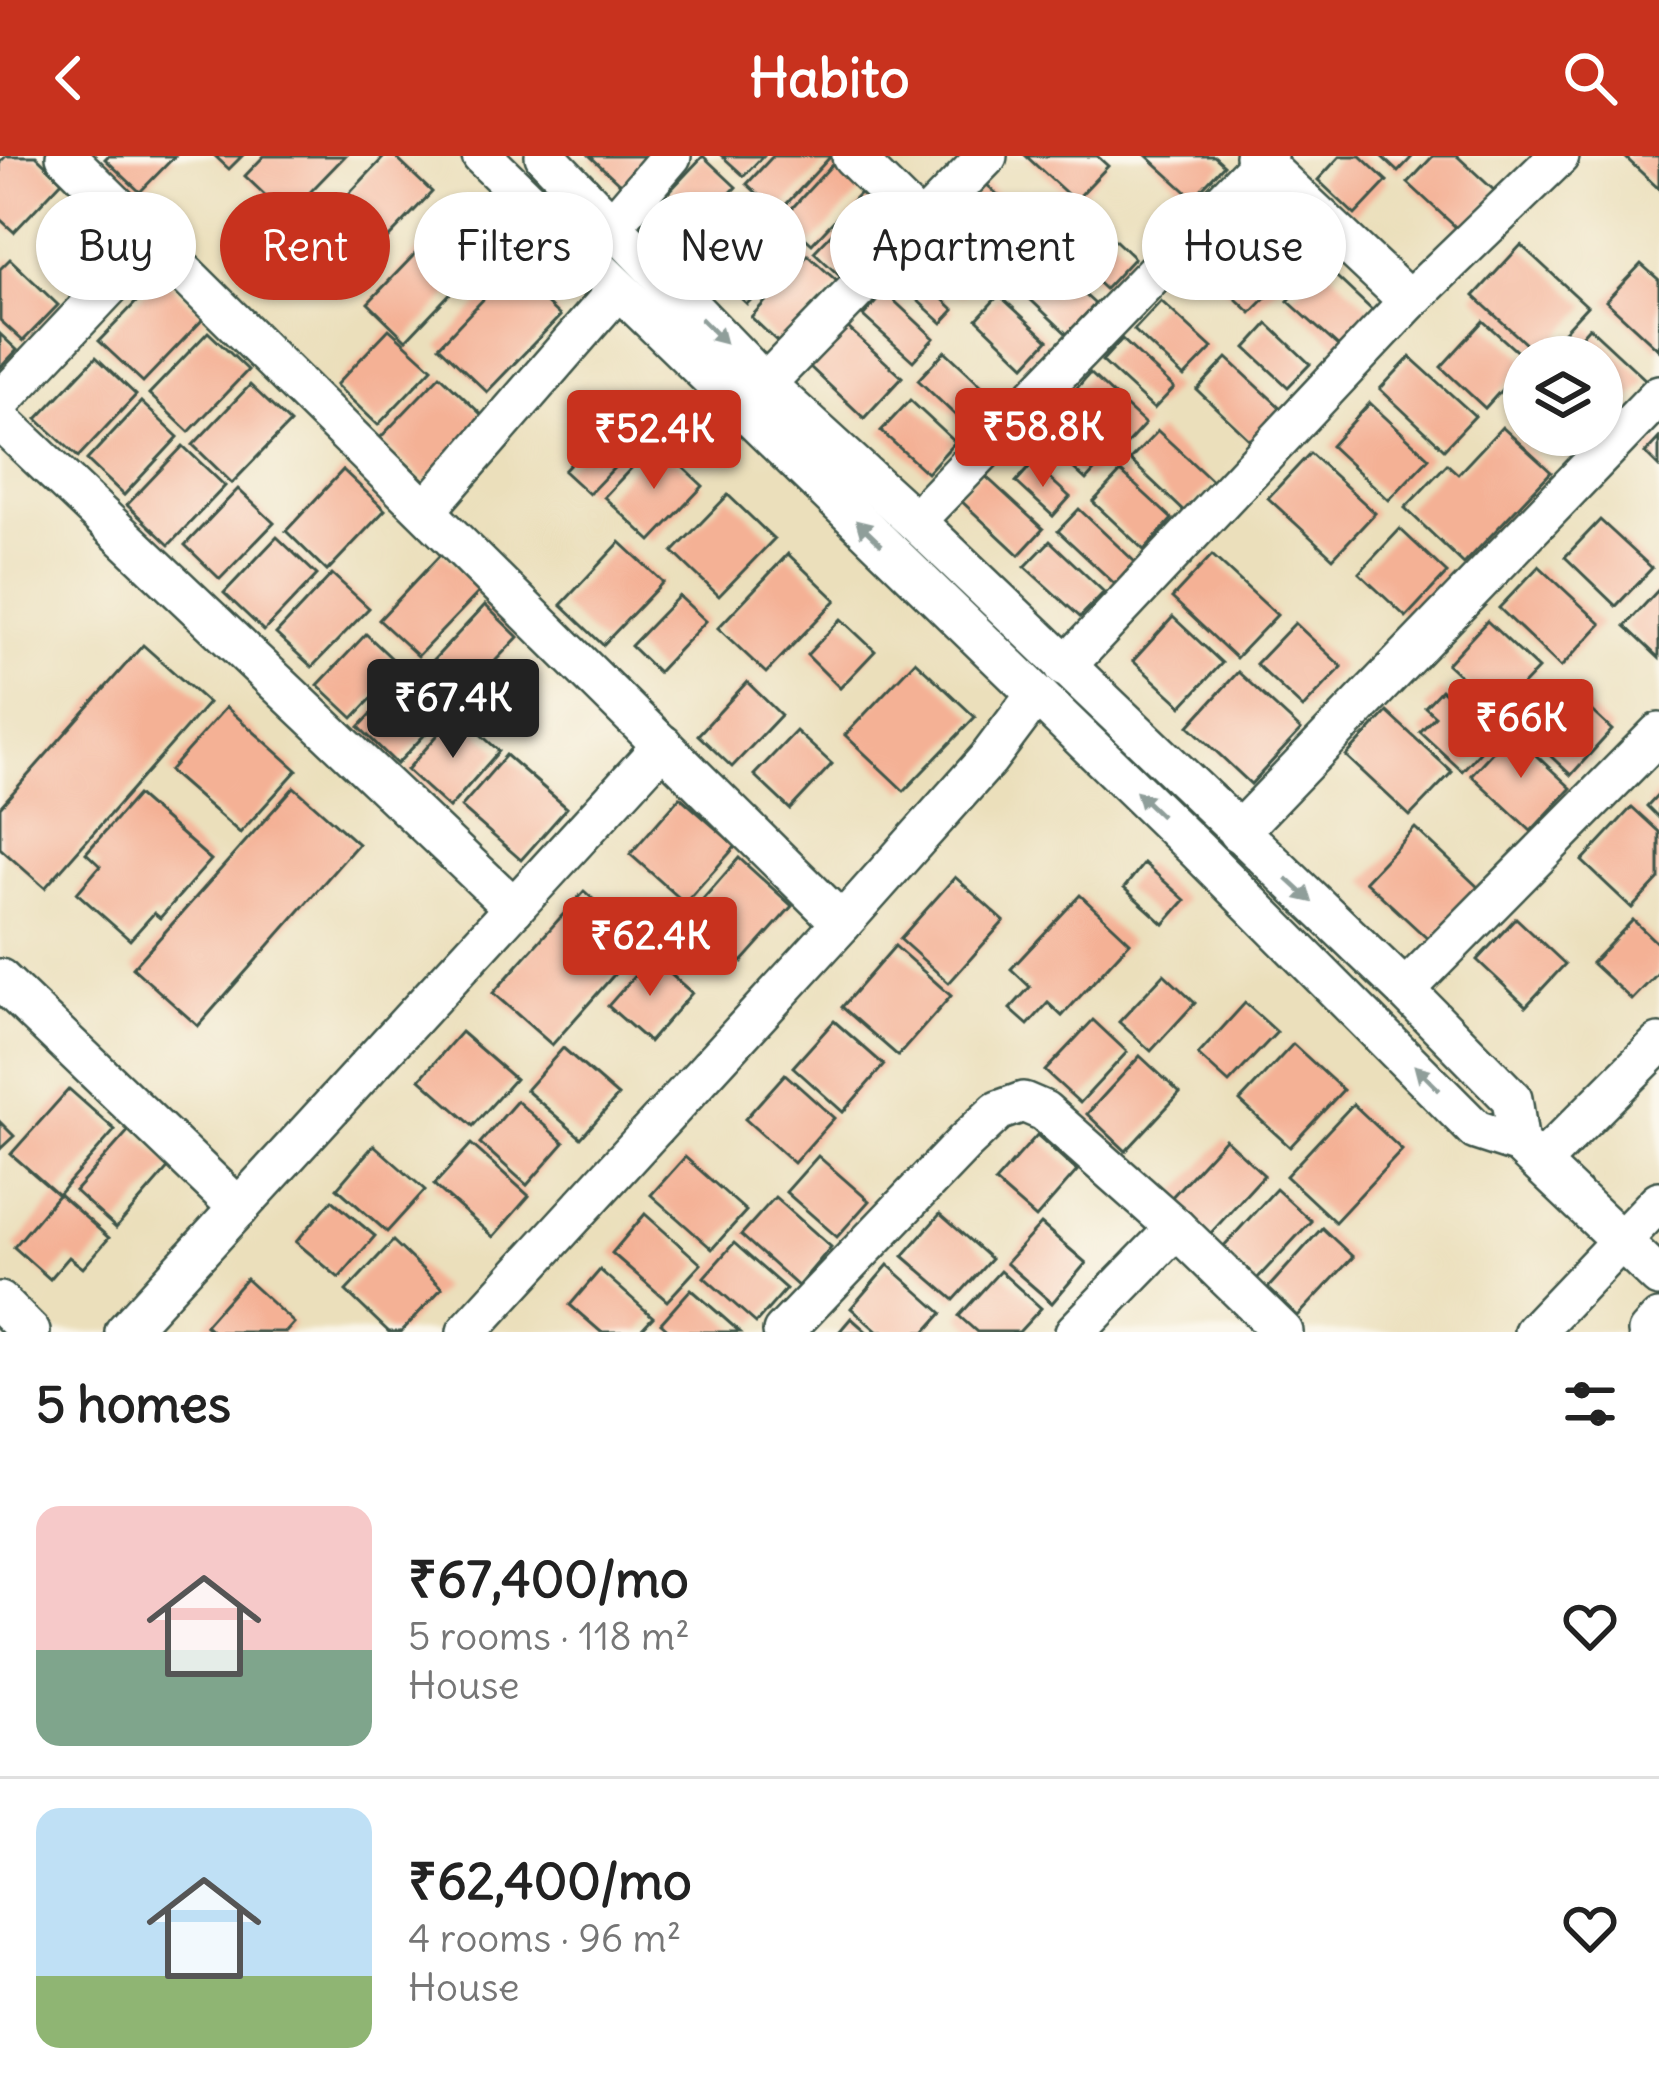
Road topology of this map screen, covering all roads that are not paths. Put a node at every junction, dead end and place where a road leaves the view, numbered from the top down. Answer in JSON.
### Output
{"nodes":[{"id":1,"x":66,"y":156,"type":"edge"},
{"id":2,"x":544,"y":156,"type":"edge"},
{"id":3,"x":671,"y":156,"type":"edge"},
{"id":4,"x":852,"y":156,"type":"edge"},
{"id":5,"x":987,"y":156,"type":"edge"},
{"id":6,"x":1558,"y":156,"type":"edge"},
{"id":7,"x":1261,"y":158,"type":"edge"},
{"id":8,"x":498,"y":161,"type":"edge"},
{"id":9,"x":102,"y":192,"type":"edge"},
{"id":10,"x":581,"y":192,"type":"edge"},
{"id":11,"x":889,"y":192,"type":"edge"},
{"id":12,"x":950,"y":192,"type":"edge"},
{"id":13,"x":613,"y":224,"type":"joint"},
{"id":14,"x":196,"y":284,"type":"edge"},
{"id":15,"x":618,"y":289,"type":"junction"},
{"id":16,"x":96,"y":300,"type":"edge"},
{"id":17,"x":845,"y":300,"type":"edge"},
{"id":18,"x":1409,"y":301,"type":"junction"},
{"id":19,"x":765,"y":384,"type":"junction"},
{"id":20,"x":1659,"y":395,"type":"edge"},
{"id":21,"x":0,"y":402,"type":"edge"},
{"id":22,"x":0,"y":420,"type":"edge"},
{"id":23,"x":425,"y":510,"type":"junction"},
{"id":24,"x":915,"y":521,"type":"junction"},
{"id":25,"x":1007,"y":611,"type":"junction"},
{"id":26,"x":979,"y":641,"type":"junction"},
{"id":27,"x":1065,"y":667,"type":"junction"},
{"id":28,"x":1036,"y":695,"type":"junction"},
{"id":29,"x":1659,"y":733,"type":"edge"},
{"id":30,"x":663,"y":745,"type":"junction"},
{"id":31,"x":1238,"y":832,"type":"junction"},
{"id":32,"x":514,"y":908,"type":"junction"},
{"id":33,"x":842,"y":923,"type":"junction"},
{"id":34,"x":0,"y":979,"type":"edge"},
{"id":35,"x":1405,"y":990,"type":"junction"},
{"id":36,"x":1659,"y":1044,"type":"edge"},
{"id":37,"x":1530,"y":1154,"type":"junction"},
{"id":38,"x":1659,"y":1201,"type":"edge"},
{"id":39,"x":239,"y":1208,"type":"junction"},
{"id":40,"x":1176,"y":1228,"type":"junction"},
{"id":41,"x":1619,"y":1240,"type":"junction"},
{"id":42,"x":1659,"y":1276,"type":"edge"},
{"id":43,"x":0,"y":1302,"type":"edge"},
{"id":44,"x":1659,"y":1320,"type":"edge"},
{"id":45,"x":30,"y":1332,"type":"edge"},
{"id":46,"x":125,"y":1332,"type":"edge"},
{"id":47,"x":467,"y":1332,"type":"edge"},
{"id":48,"x":783,"y":1332,"type":"edge"},
{"id":49,"x":1076,"y":1332,"type":"edge"},
{"id":50,"x":1282,"y":1332,"type":"edge"},
{"id":51,"x":1534,"y":1332,"type":"edge"},
{"id":52,"x":1648,"y":1332,"type":"edge"}],
"edges":[{"from":1,"to":9,"type":"street"},
{"from":2,"to":10,"type":"street"},
{"from":3,"to":13,"type":"street"},
{"from":4,"to":11,"type":"street"},
{"from":5,"to":12,"type":"street"},
{"from":6,"to":18,"type":"street"},
{"from":7,"to":18,"type":"street"},
{"from":7,"to":24,"type":"street"},
{"from":8,"to":15,"type":"street"},
{"from":13,"to":19,"type":"street","one_way":true},
{"from":14,"to":23,"type":"street"},
{"from":15,"to":23,"type":"street"},
{"from":26,"to":15,"type":"street","one_way":true},
{"from":16,"to":21,"type":"street"},
{"from":17,"to":19,"type":"street"},
{"from":18,"to":27,"type":"street"},
{"from":19,"to":24,"type":"street"},
{"from":20,"to":31,"type":"street"},
{"from":22,"to":32,"type":"street"},
{"from":23,"to":30,"type":"street"},
{"from":24,"to":25,"type":"street"},
{"from":25,"to":26,"type":"street"},
{"from":25,"to":27,"type":"street"},
{"from":26,"to":28,"type":"street"},
{"from":27,"to":31,"type":"street"},
{"from":28,"to":33,"type":"street"},
{"from":37,"to":28,"type":"street","one_way":true},
{"from":29,"to":35,"type":"street"},
{"from":30,"to":32,"type":"street"},
{"from":30,"to":33,"type":"street"},
{"from":31,"to":35,"type":"street","one_way":true},
{"from":32,"to":39,"type":"street"},
{"from":33,"to":47,"type":"street"},
{"from":34,"to":39,"type":"street"},
{"from":35,"to":37,"type":"street"},
{"from":36,"to":37,"type":"street"},
{"from":37,"to":41,"type":"street"},
{"from":38,"to":41,"type":"street"},
{"from":39,"to":46,"type":"street"},
{"from":40,"to":48,"type":"street"},
{"from":40,"to":49,"type":"street"},
{"from":40,"to":50,"type":"street"},
{"from":41,"to":42,"type":"street"},
{"from":41,"to":51,"type":"street"},
{"from":43,"to":45,"type":"street"},
{"from":44,"to":52,"type":"street"}]}
